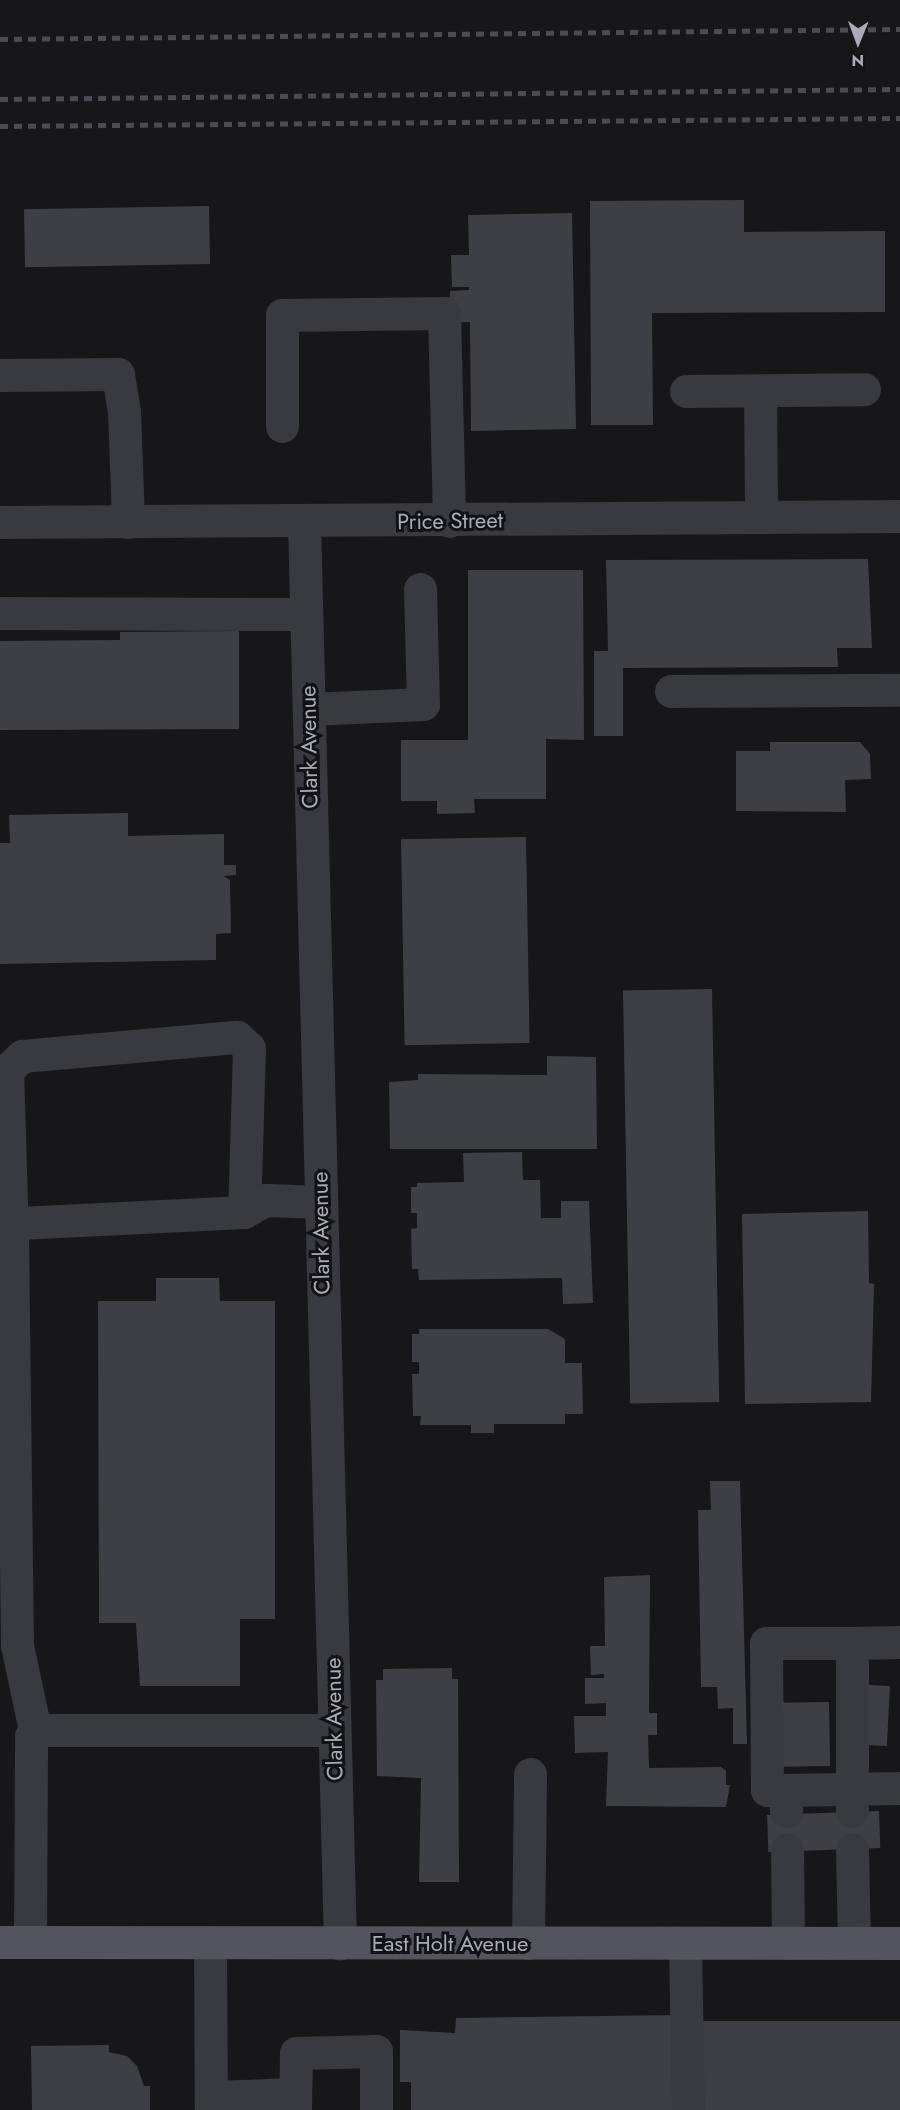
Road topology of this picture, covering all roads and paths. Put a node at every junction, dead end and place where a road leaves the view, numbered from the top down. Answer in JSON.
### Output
{"nodes":[{"id":1,"x":0,"y":375,"type":"edge"},
{"id":2,"x":864,"y":389,"type":"dead end"},
{"id":3,"x":760,"y":391,"type":"junction"},
{"id":4,"x":686,"y":392,"type":"dead end"},
{"id":5,"x":282,"y":426,"type":"dead end"},
{"id":6,"x":900,"y":516,"type":"edge"},
{"id":7,"x":760,"y":518,"type":"junction"},
{"id":8,"x":449,"y":521,"type":"junction"},
{"id":9,"x":0,"y":522,"type":"edge"},
{"id":10,"x":128,"y":522,"type":"junction"},
{"id":11,"x":304,"y":522,"type":"junction"},
{"id":12,"x":420,"y":589,"type":"dead end"},
{"id":13,"x":0,"y":613,"type":"edge"},
{"id":14,"x":306,"y":614,"type":"junction"},
{"id":15,"x":900,"y":690,"type":"edge"},
{"id":16,"x":671,"y":691,"type":"dead end"},
{"id":17,"x":309,"y":709,"type":"junction"},
{"id":18,"x":321,"y":1202,"type":"junction"},
{"id":19,"x":244,"y":1212,"type":"junction"},
{"id":20,"x":12,"y":1236,"type":"junction"},
{"id":21,"x":900,"y":1642,"type":"edge"},
{"id":22,"x":852,"y":1643,"type":"junction"},
{"id":23,"x":35,"y":1730,"type":"junction"},
{"id":24,"x":334,"y":1730,"type":"junction"},
{"id":25,"x":530,"y":1774,"type":"dead end"},
{"id":26,"x":900,"y":1788,"type":"edge"},
{"id":27,"x":853,"y":1800,"type":"junction"},
{"id":28,"x":852,"y":1848,"type":"dead end"},
{"id":29,"x":787,"y":1849,"type":"dead end"},
{"id":30,"x":15,"y":1942,"type":"edge"},
{"id":31,"x":210,"y":1942,"type":"junction"},
{"id":32,"x":528,"y":1943,"type":"junction"},
{"id":33,"x":685,"y":1943,"type":"junction"},
{"id":34,"x":788,"y":1943,"type":"junction"},
{"id":35,"x":854,"y":1943,"type":"junction"},
{"id":36,"x":900,"y":1943,"type":"edge"},
{"id":37,"x":340,"y":1944,"type":"junction"},
{"id":38,"x":295,"y":2102,"type":"edge"},
{"id":39,"x":211,"y":2103,"type":"edge"},
{"id":40,"x":376,"y":2110,"type":"edge"},
{"id":41,"x":688,"y":2110,"type":"edge"}],
"edges":[{"from":1,"to":10,"type":"street"},
{"from":2,"to":3,"type":"street"},
{"from":3,"to":4,"type":"street"},
{"from":3,"to":7,"type":"street"},
{"from":5,"to":8,"type":"street"},
{"from":6,"to":7,"type":"street","name":"Price Street"},
{"from":7,"to":8,"type":"street","name":"Price Street"},
{"from":8,"to":11,"type":"street","name":"Price Street"},
{"from":9,"to":10,"type":"street","name":"Price Street"},
{"from":10,"to":11,"type":"street","name":"Price Street"},
{"from":11,"to":14,"type":"street","name":"Clark Avenue"},
{"from":12,"to":17,"type":"street"},
{"from":13,"to":14,"type":"street"},
{"from":14,"to":17,"type":"street","name":"Clark Avenue"},
{"from":15,"to":16,"type":"street"},
{"from":17,"to":18,"type":"street","name":"Clark Avenue"},
{"from":18,"to":19,"type":"street"},
{"from":18,"to":24,"type":"street","name":"Clark Avenue"},
{"from":19,"to":20,"type":"street"},
{"from":19,"to":20,"type":"street"},
{"from":20,"to":23,"type":"street"},
{"from":21,"to":22,"type":"street"},
{"from":22,"to":27,"type":"street"},
{"from":22,"to":27,"type":"street"},
{"from":23,"to":24,"type":"street"},
{"from":23,"to":30,"type":"street"},
{"from":24,"to":37,"type":"street","name":"Clark Avenue"},
{"from":25,"to":32,"type":"street"},
{"from":26,"to":27,"type":"street"},
{"from":28,"to":35,"type":"street"},
{"from":29,"to":34,"type":"street"},
{"from":30,"to":31,"type":"main road","name":"East Holt Avenue"},
{"from":31,"to":37,"type":"main road","name":"East Holt Avenue"},
{"from":31,"to":39,"type":"street"},
{"from":32,"to":33,"type":"main road","name":"East Holt Avenue"},
{"from":32,"to":37,"type":"main road","name":"East Holt Avenue"},
{"from":33,"to":34,"type":"main road","name":"East Holt Avenue"},
{"from":33,"to":41,"type":"street"},
{"from":34,"to":35,"type":"main road","name":"East Holt Avenue"},
{"from":35,"to":36,"type":"main road","name":"East Holt Avenue"},
{"from":38,"to":39,"type":"street"},
{"from":38,"to":40,"type":"street"}]}
